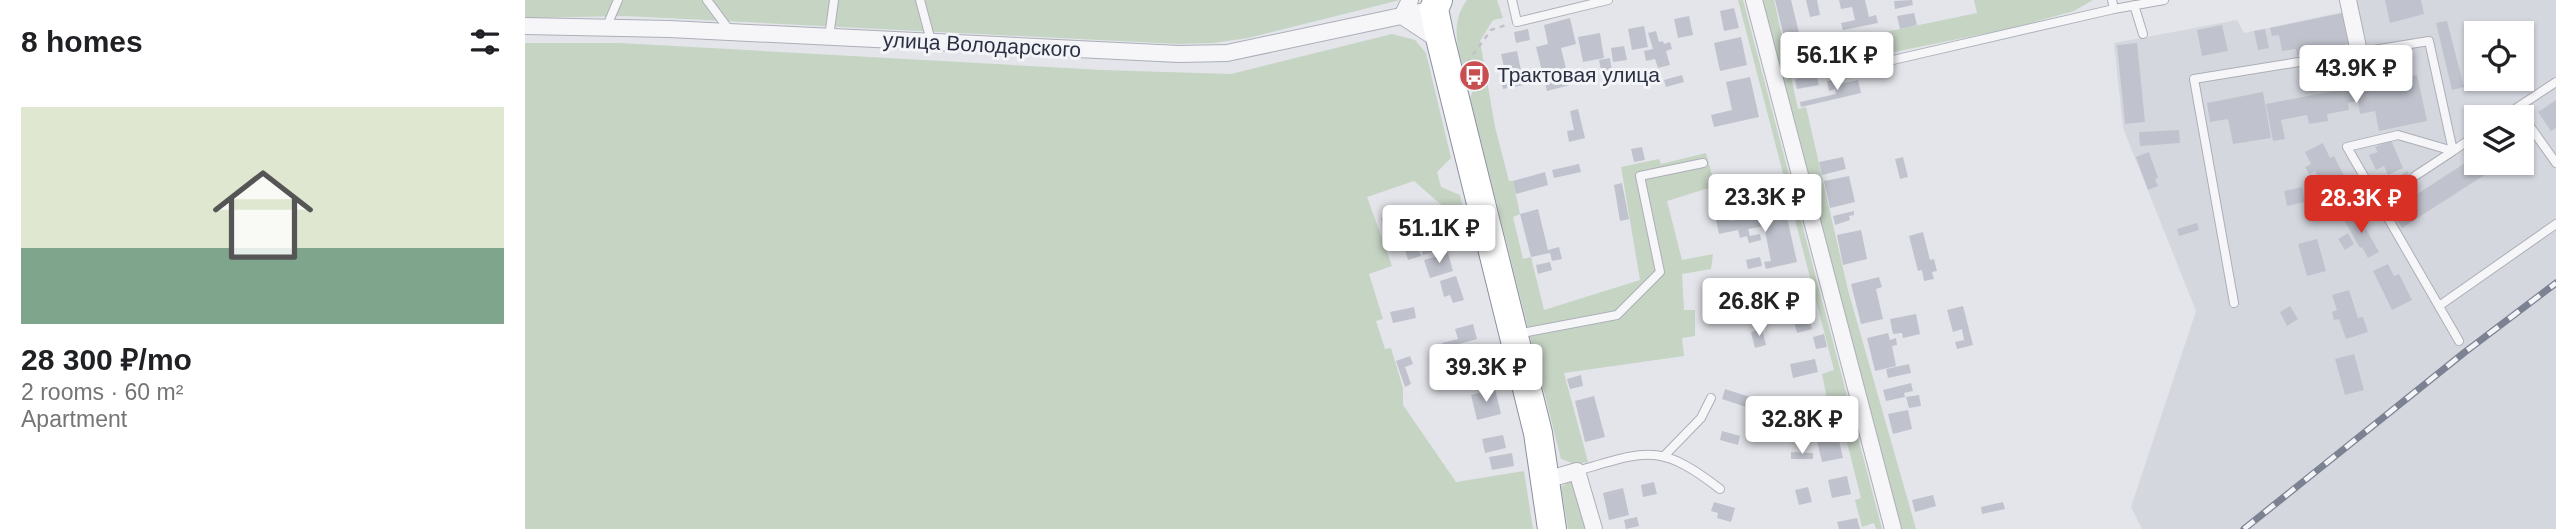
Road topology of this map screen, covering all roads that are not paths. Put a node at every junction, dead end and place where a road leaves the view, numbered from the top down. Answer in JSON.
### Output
{"nodes":[{"id":1,"x":618,"y":0,"type":"edge"},
{"id":2,"x":707,"y":0,"type":"edge"},
{"id":3,"x":834,"y":0,"type":"edge"},
{"id":4,"x":920,"y":0,"type":"edge"},
{"id":5,"x":1511,"y":0,"type":"edge"},
{"id":6,"x":1608,"y":0,"type":"edge"},
{"id":7,"x":1754,"y":0,"type":"edge"},
{"id":8,"x":2164,"y":0,"type":"edge"},
{"id":9,"x":2348,"y":0,"type":"edge"},
{"id":10,"x":1427,"y":3,"type":"edge"},
{"id":11,"x":2113,"y":4,"type":"edge"},
{"id":12,"x":2134,"y":5,"type":"junction"},
{"id":13,"x":1402,"y":16,"type":"junction"},
{"id":14,"x":525,"y":26,"type":"edge"},
{"id":15,"x":606,"y":28,"type":"junction"},
{"id":16,"x":730,"y":32,"type":"junction"},
{"id":17,"x":2143,"y":34,"type":"dead end"},
{"id":18,"x":829,"y":37,"type":"junction"},
{"id":19,"x":1440,"y":41,"type":"junction"},
{"id":20,"x":931,"y":42,"type":"junction"},
{"id":21,"x":2359,"y":52,"type":"junction"},
{"id":22,"x":1893,"y":60,"type":"dead end"},
{"id":23,"x":2556,"y":82,"type":"edge"},
{"id":24,"x":2522,"y":105,"type":"edge"},
{"id":25,"x":2534,"y":132,"type":"edge"},
{"id":26,"x":2464,"y":143,"type":"edge"},
{"id":27,"x":2453,"y":151,"type":"junction"},
{"id":28,"x":1703,"y":163,"type":"dead end"},
{"id":29,"x":2556,"y":163,"type":"edge"},
{"id":30,"x":2415,"y":176,"type":"dead end"},
{"id":31,"x":2556,"y":225,"type":"edge"},
{"id":32,"x":2234,"y":303,"type":"dead end"},
{"id":33,"x":2439,"y":306,"type":"junction"},
{"id":34,"x":1514,"y":334,"type":"junction"},
{"id":35,"x":2459,"y":341,"type":"dead end"},
{"id":36,"x":1711,"y":398,"type":"dead end"},
{"id":37,"x":1665,"y":455,"type":"junction"},
{"id":38,"x":1577,"y":471,"type":"junction"},
{"id":39,"x":1546,"y":480,"type":"junction"},
{"id":40,"x":1720,"y":489,"type":"dead end"},
{"id":41,"x":1552,"y":529,"type":"edge"},
{"id":42,"x":1594,"y":529,"type":"edge"},
{"id":43,"x":1893,"y":529,"type":"edge"}],
"edges":[{"from":1,"to":15,"type":"lane"},
{"from":2,"to":16,"type":"lane"},
{"from":3,"to":18,"type":"lane"},
{"from":4,"to":20,"type":"lane"},
{"from":5,"to":6,"type":"lane"},
{"from":7,"to":43,"type":"street"},
{"from":8,"to":12,"type":"lane"},
{"from":9,"to":21,"type":"street"},
{"from":10,"to":13,"type":"street","name":"улица Володарского"},
{"from":10,"to":13,"type":"street"},
{"from":10,"to":19,"type":"highway"},
{"from":11,"to":12,"type":"lane"},
{"from":11,"to":22,"type":"lane"},
{"from":12,"to":17,"type":"lane"},
{"from":13,"to":19,"type":"street"},
{"from":13,"to":20,"type":"street","name":"улица Володарского"},
{"from":14,"to":15,"type":"street","name":"улица Володарского"},
{"from":15,"to":16,"type":"street","name":"улица Володарского"},
{"from":16,"to":18,"type":"street","name":"улица Володарского"},
{"from":18,"to":20,"type":"street","name":"улица Володарского"},
{"from":19,"to":34,"type":"highway"},
{"from":21,"to":27,"type":"lane"},
{"from":21,"to":32,"type":"lane"},
{"from":23,"to":24,"type":"lane"},
{"from":25,"to":29,"type":"lane"},
{"from":26,"to":27,"type":"lane"},
{"from":27,"to":30,"type":"lane"},
{"from":27,"to":33,"type":"lane"},
{"from":28,"to":34,"type":"lane"},
{"from":31,"to":33,"type":"lane"},
{"from":33,"to":35,"type":"lane"},
{"from":34,"to":39,"type":"highway"},
{"from":36,"to":37,"type":"lane"},
{"from":37,"to":38,"type":"lane"},
{"from":37,"to":40,"type":"lane"},
{"from":38,"to":39,"type":"street"},
{"from":38,"to":42,"type":"street"},
{"from":39,"to":41,"type":"highway"}]}
